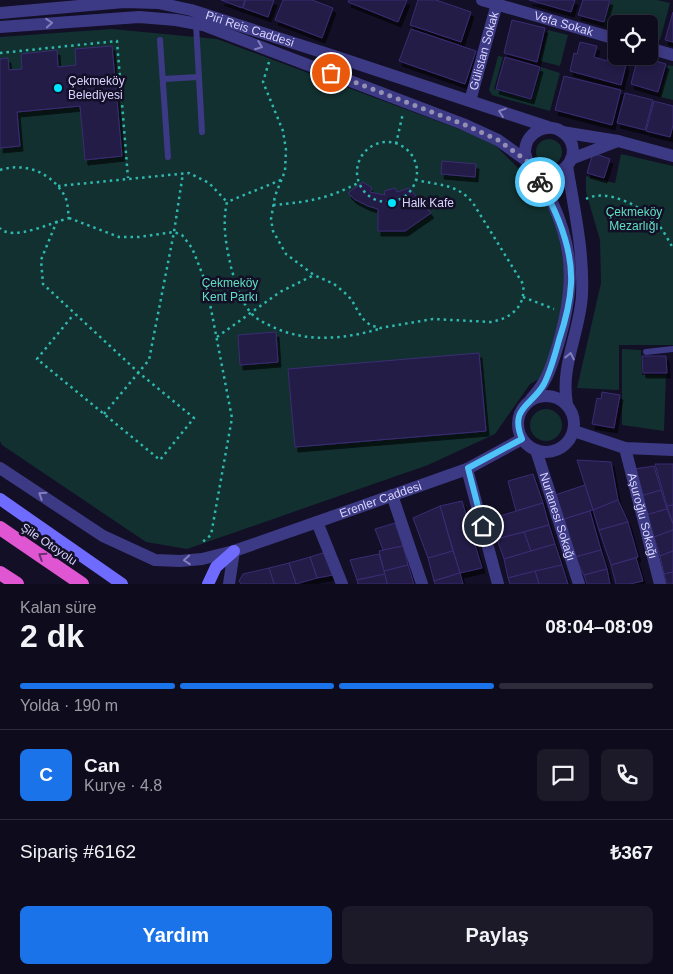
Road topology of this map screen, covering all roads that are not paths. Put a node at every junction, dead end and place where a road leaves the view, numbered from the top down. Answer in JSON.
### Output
{"nodes":[{"id":1,"x":31,"y":0,"type":"edge"},
{"id":2,"x":482,"y":0,"type":"edge"},
{"id":3,"x":124,"y":1,"type":"edge"},
{"id":4,"x":158,"y":2,"type":"edge"},
{"id":5,"x":498,"y":3,"type":"edge"},
{"id":6,"x":19,"y":12,"type":"junction"},
{"id":7,"x":0,"y":13,"type":"edge"},
{"id":8,"x":196,"y":24,"type":"junction"},
{"id":9,"x":0,"y":27,"type":"edge"},
{"id":10,"x":608,"y":37,"type":"edge"},
{"id":11,"x":160,"y":40,"type":"dead end"},
{"id":12,"x":658,"y":51,"type":"edge"},
{"id":13,"x":673,"y":55,"type":"edge"},
{"id":14,"x":198,"y":77,"type":"junction"},
{"id":15,"x":163,"y":79,"type":"junction"},
{"id":16,"x":470,"y":101,"type":"junction"},
{"id":17,"x":548,"y":127,"type":"junction"},
{"id":18,"x":202,"y":132,"type":"dead end"},
{"id":19,"x":562,"y":132,"type":"junction"},
{"id":20,"x":618,"y":141,"type":"junction"},
{"id":21,"x":673,"y":156,"type":"edge"},
{"id":22,"x":168,"y":157,"type":"dead end"},
{"id":23,"x":569,"y":162,"type":"junction"},
{"id":24,"x":529,"y":164,"type":"junction"},
{"id":25,"x":673,"y":349,"type":"edge"},
{"id":26,"x":646,"y":352,"type":"dead end"},
{"id":27,"x":532,"y":399,"type":"junction"},
{"id":28,"x":567,"y":404,"type":"junction"},
{"id":29,"x":574,"y":431,"type":"junction"},
{"id":30,"x":522,"y":439,"type":"junction"},
{"id":31,"x":625,"y":448,"type":"junction"},
{"id":32,"x":536,"y":450,"type":"junction"},
{"id":33,"x":673,"y":450,"type":"edge"},
{"id":34,"x":0,"y":468,"type":"edge"},
{"id":35,"x":468,"y":468,"type":"junction"},
{"id":36,"x":392,"y":495,"type":"junction"},
{"id":37,"x":0,"y":499,"type":"edge"},
{"id":38,"x":317,"y":522,"type":"junction"},
{"id":39,"x":0,"y":528,"type":"edge"},
{"id":40,"x":234,"y":551,"type":"junction"},
{"id":41,"x":0,"y":573,"type":"edge"},
{"id":42,"x":17,"y":584,"type":"edge"},
{"id":43,"x":82,"y":584,"type":"edge"},
{"id":44,"x":122,"y":584,"type":"edge"},
{"id":45,"x":208,"y":584,"type":"edge"},
{"id":46,"x":228,"y":584,"type":"edge"},
{"id":47,"x":342,"y":584,"type":"edge"},
{"id":48,"x":422,"y":584,"type":"edge"},
{"id":49,"x":498,"y":584,"type":"edge"},
{"id":50,"x":579,"y":584,"type":"edge"},
{"id":51,"x":660,"y":584,"type":"edge"}],
"edges":[{"from":1,"to":6,"type":"street"},
{"from":2,"to":5,"type":"street","name":"Vefa Sokak"},
{"from":3,"to":4,"type":"street","name":"Piri Reis Caddesi"},
{"from":3,"to":6,"type":"street","name":"Piri Reis Caddesi"},
{"from":4,"to":16,"type":"street","name":"Piri Reis Caddesi"},
{"from":5,"to":10,"type":"street","name":"Vefa Sokak"},
{"from":5,"to":16,"type":"street","name":"Gülistan Sokak"},
{"from":6,"to":7,"type":"street","name":"Piri Reis Caddesi"},
{"from":9,"to":8,"type":"street","one_way":true},
{"from":8,"to":14,"type":"lane"},
{"from":8,"to":24,"type":"street","one_way":true},
{"from":11,"to":15,"type":"lane"},
{"from":12,"to":13,"type":"street"},
{"from":14,"to":15,"type":"lane"},
{"from":14,"to":18,"type":"lane"},
{"from":15,"to":22,"type":"lane"},
{"from":17,"to":16,"type":"street","name":"Piri Reis Caddesi","one_way":true},
{"from":17,"to":19,"type":"street"},
{"from":17,"to":24,"type":"street"},
{"from":19,"to":20,"type":"street"},
{"from":19,"to":23,"type":"street"},
{"from":20,"to":21,"type":"street"},
{"from":20,"to":23,"type":"street"},
{"from":23,"to":24,"type":"street"},
{"from":28,"to":23,"type":"street","one_way":true},
{"from":24,"to":27,"type":"street"},
{"from":25,"to":26,"type":"lane"},
{"from":27,"to":28,"type":"street"},
{"from":27,"to":30,"type":"street"},
{"from":28,"to":29,"type":"street"},
{"from":29,"to":31,"type":"street"},
{"from":29,"to":32,"type":"street"},
{"from":30,"to":32,"type":"street"},
{"from":30,"to":35,"type":"street","name":"Erenler Caddesi"},
{"from":31,"to":33,"type":"street"},
{"from":31,"to":51,"type":"street","name":"Aşuroğlu Sokağı"},
{"from":32,"to":50,"type":"street","name":"Nurtanesi Sokağı"},
{"from":40,"to":34,"type":"street","name":"Erenler Caddesi","one_way":true},
{"from":35,"to":36,"type":"street","name":"Erenler Caddesi"},
{"from":35,"to":49,"type":"street"},
{"from":36,"to":38,"type":"street","name":"Erenler Caddesi"},
{"from":36,"to":48,"type":"street"},
{"from":37,"to":44,"type":"main road"},
{"from":38,"to":40,"type":"street","name":"Erenler Caddesi"},
{"from":38,"to":47,"type":"street"},
{"from":43,"to":39,"type":"highway","name":"Şile Otoyolu","one_way":true},
{"from":40,"to":45,"type":"main road"},
{"from":40,"to":46,"type":"street"},
{"from":41,"to":42,"type":"highway"}]}
